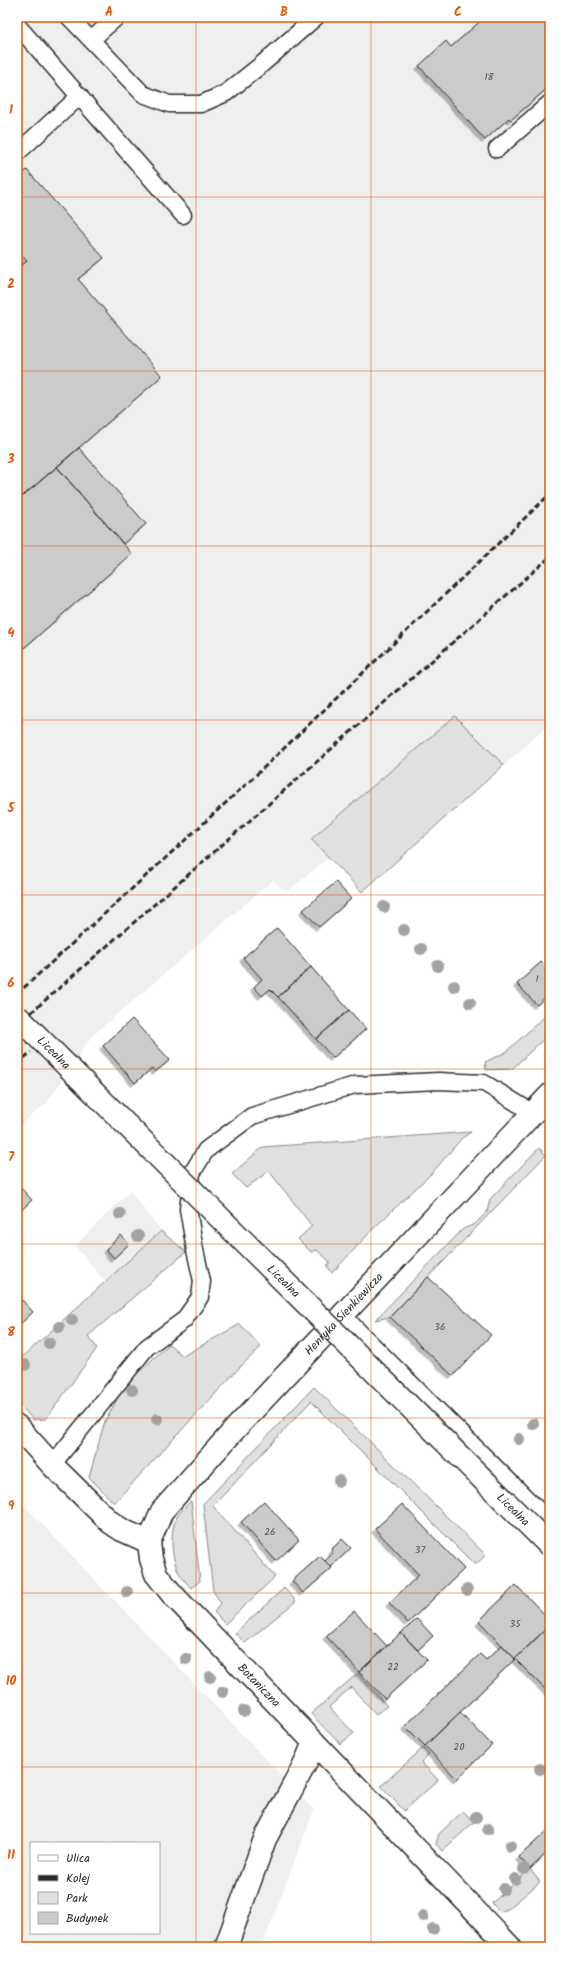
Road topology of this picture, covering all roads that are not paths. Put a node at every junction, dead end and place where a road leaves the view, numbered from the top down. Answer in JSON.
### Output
{"nodes":[{"id":1,"x":69,"y":17,"type":"edge"},
{"id":2,"x":117,"y":17,"type":"edge"},
{"id":3,"x":316,"y":17,"type":"edge"},
{"id":4,"x":17,"y":25,"type":"edge"},
{"id":5,"x":92,"y":40,"type":"junction"},
{"id":6,"x":80,"y":96,"type":"junction"},
{"id":7,"x":550,"y":103,"type":"edge"},
{"id":8,"x":497,"y":149,"type":"dead end"},
{"id":9,"x":17,"y":153,"type":"edge"},
{"id":10,"x":183,"y":215,"type":"dead end"},
{"id":11,"x":17,"y":1016,"type":"edge"},
{"id":12,"x":550,"y":1095,"type":"edge"},
{"id":13,"x":533,"y":1113,"type":"junction"},
{"id":14,"x":341,"y":1318,"type":"junction"},
{"id":15,"x":17,"y":1426,"type":"edge"},
{"id":16,"x":52,"y":1465,"type":"junction"},
{"id":17,"x":550,"y":1526,"type":"edge"},
{"id":18,"x":149,"y":1542,"type":"junction"},
{"id":19,"x":550,"y":1546,"type":"edge"},
{"id":20,"x":314,"y":1742,"type":"junction"},
{"id":21,"x":226,"y":1947,"type":"edge"},
{"id":22,"x":510,"y":1947,"type":"edge"}],
"edges":[{"from":1,"to":5,"type":"lane"},
{"from":2,"to":5,"type":"lane"},
{"from":3,"to":5,"type":"lane"},
{"from":4,"to":6,"type":"lane"},
{"from":6,"to":9,"type":"lane"},
{"from":6,"to":10,"type":"lane"},
{"from":7,"to":8,"type":"lane"},
{"from":11,"to":19,"type":"street","name":"Licealna","bridge":true},
{"from":12,"to":13,"type":"street","name":"Henryka Sienkiewicza"},
{"from":13,"to":14,"type":"street","name":"Henryka Sienkiewicza"},
{"from":13,"to":16,"type":"lane"},
{"from":14,"to":17,"type":"street","name":"Licealna"},
{"from":14,"to":18,"type":"street","name":"Henryka Sienkiewicza"},
{"from":15,"to":16,"type":"street"},
{"from":16,"to":18,"type":"street"},
{"from":18,"to":20,"type":"street","name":"Botaniczna"},
{"from":20,"to":21,"type":"street"},
{"from":20,"to":22,"type":"street","name":"Botaniczna"}]}
